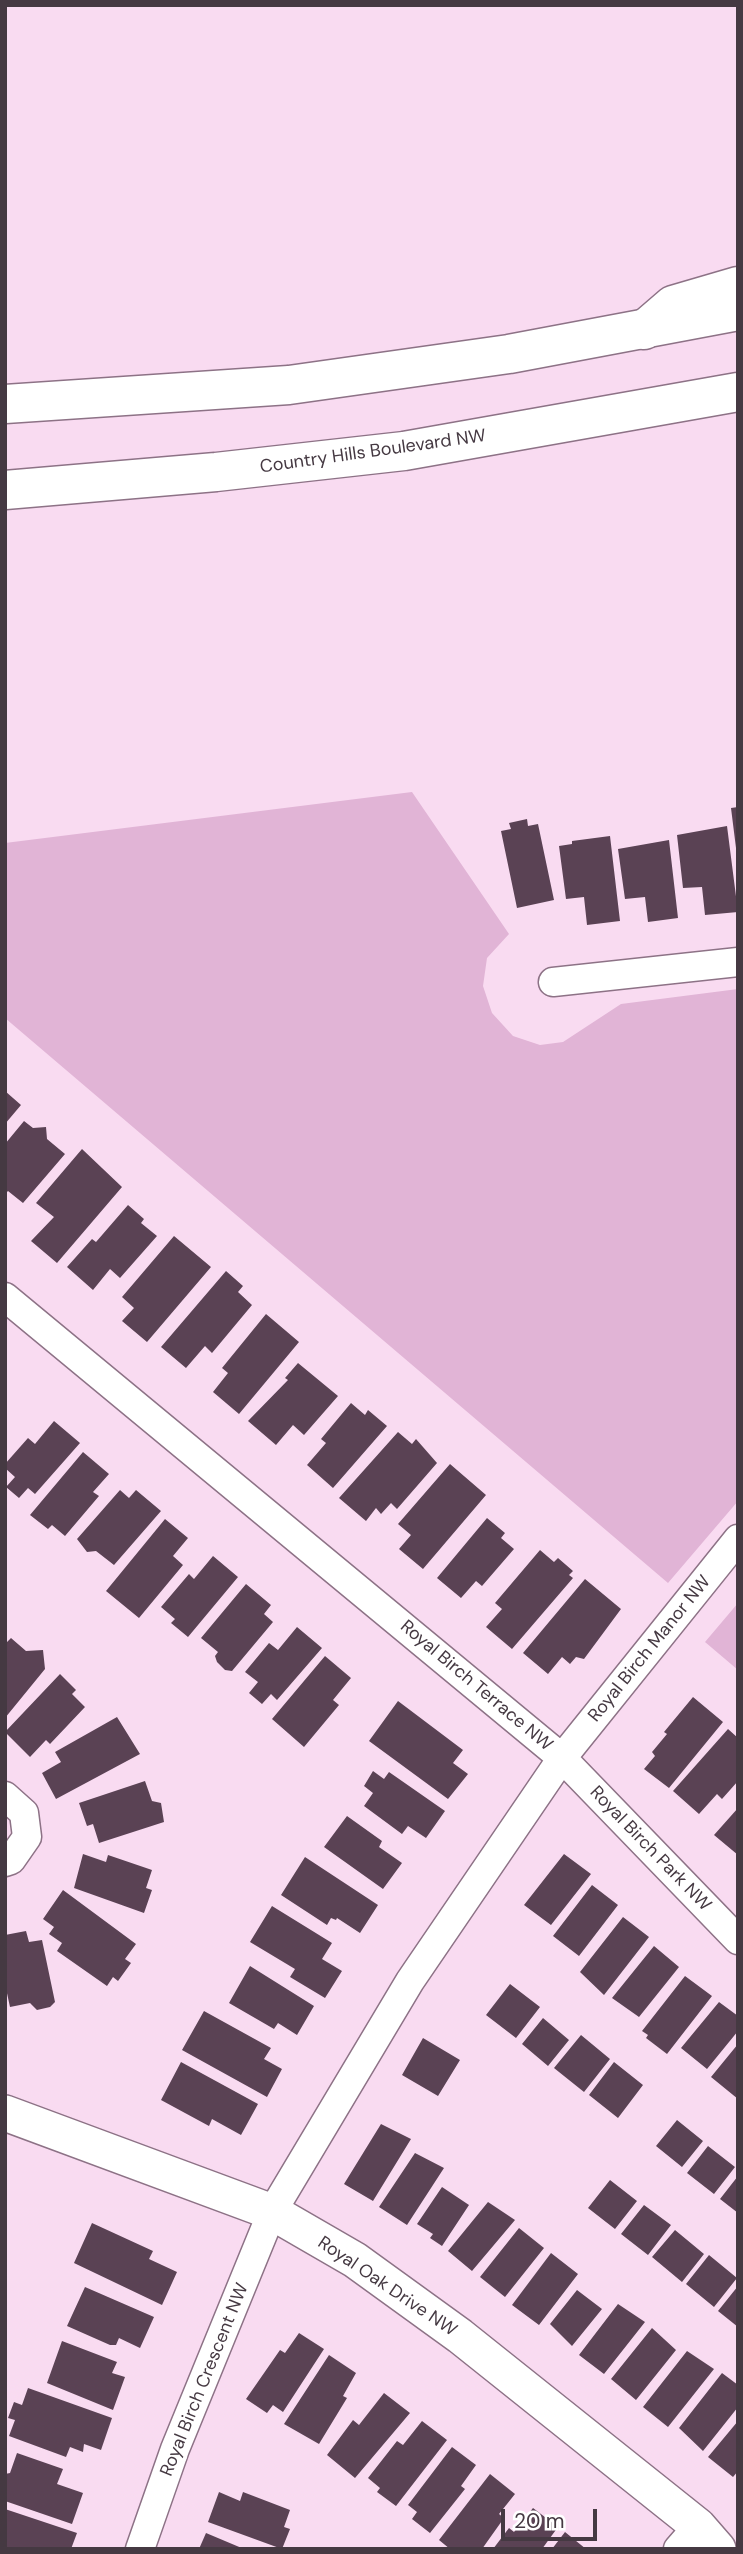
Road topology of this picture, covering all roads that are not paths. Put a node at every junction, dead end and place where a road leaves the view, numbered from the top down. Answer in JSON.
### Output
{"nodes":[{"id":1,"x":738,"y":286,"type":"edge"},
{"id":2,"x":738,"y":311,"type":"edge"},
{"id":3,"x":644,"y":330,"type":"junction"},
{"id":4,"x":738,"y":392,"type":"edge"},
{"id":5,"x":5,"y":404,"type":"edge"},
{"id":6,"x":5,"y":490,"type":"edge"},
{"id":7,"x":738,"y":962,"type":"edge"},
{"id":8,"x":553,"y":982,"type":"dead end"},
{"id":9,"x":5,"y":1297,"type":"edge"},
{"id":10,"x":738,"y":1539,"type":"edge"},
{"id":11,"x":562,"y":1758,"type":"junction"},
{"id":12,"x":5,"y":1796,"type":"edge"},
{"id":13,"x":5,"y":1862,"type":"edge"},
{"id":14,"x":738,"y":1940,"type":"edge"},
{"id":15,"x":5,"y":2113,"type":"edge"},
{"id":16,"x":272,"y":2212,"type":"junction"},
{"id":17,"x":698,"y":2541,"type":"edge"},
{"id":18,"x":140,"y":2549,"type":"edge"}],
"edges":[{"from":1,"to":3,"type":"main road"},
{"from":2,"to":3,"type":"main road"},
{"from":3,"to":5,"type":"main road"},
{"from":4,"to":6,"type":"main road","name":"Country Hills Boulevard NW"},
{"from":7,"to":8,"type":"street"},
{"from":9,"to":11,"type":"street","name":"Royal Birch Terrace NW"},
{"from":10,"to":11,"type":"street","name":"Royal Birch Manor NW"},
{"from":11,"to":14,"type":"street","name":"Royal Birch Park NW"},
{"from":11,"to":16,"type":"street","name":"Royal Birch Terrace NW"},
{"from":12,"to":13,"type":"street"},
{"from":15,"to":16,"type":"street","name":"Royal Oak Drive NW"},
{"from":16,"to":17,"type":"street","name":"Royal Oak Drive NW"},
{"from":16,"to":18,"type":"street","name":"Royal Birch Crescent NW"}]}
